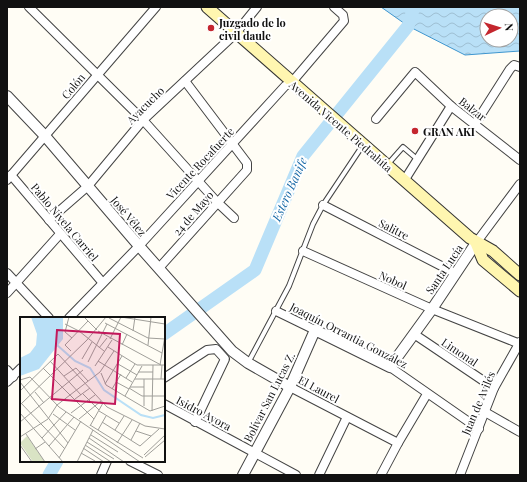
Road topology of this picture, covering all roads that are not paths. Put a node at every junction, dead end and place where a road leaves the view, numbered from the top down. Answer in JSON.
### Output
{"nodes":[{"id":1,"x":29,"y":7,"type":"edge"},
{"id":2,"x":156,"y":7,"type":"edge"},
{"id":3,"x":207,"y":7,"type":"edge"},
{"id":4,"x":257,"y":7,"type":"edge"},
{"id":5,"x":334,"y":7,"type":"edge"},
{"id":6,"x":236,"y":32,"type":"junction"},
{"id":7,"x":520,"y":67,"type":"edge"},
{"id":8,"x":97,"y":74,"type":"junction"},
{"id":9,"x":185,"y":81,"type":"junction"},
{"id":10,"x":292,"y":82,"type":"junction"},
{"id":11,"x":7,"y":96,"type":"edge"},
{"id":12,"x":451,"y":106,"type":"junction"},
{"id":13,"x":376,"y":119,"type":"dead end"},
{"id":14,"x":143,"y":120,"type":"junction"},
{"id":15,"x":475,"y":124,"type":"junction"},
{"id":16,"x":45,"y":136,"type":"junction"},
{"id":17,"x":360,"y":143,"type":"junction"},
{"id":18,"x":232,"y":144,"type":"junction"},
{"id":19,"x":417,"y":159,"type":"junction"},
{"id":20,"x":520,"y":160,"type":"edge"},
{"id":21,"x":387,"y":166,"type":"junction"},
{"id":22,"x":9,"y":178,"type":"edge"},
{"id":23,"x":198,"y":180,"type":"junction"},
{"id":24,"x":404,"y":181,"type":"junction"},
{"id":25,"x":520,"y":184,"type":"edge"},
{"id":26,"x":88,"y":186,"type":"junction"},
{"id":27,"x":217,"y":202,"type":"junction"},
{"id":28,"x":323,"y":205,"type":"junction"},
{"id":29,"x":234,"y":218,"type":"dead end"},
{"id":30,"x":49,"y":220,"type":"junction"},
{"id":31,"x":60,"y":234,"type":"junction"},
{"id":32,"x":476,"y":243,"type":"junction"},
{"id":33,"x":139,"y":246,"type":"junction"},
{"id":34,"x":302,"y":251,"type":"junction"},
{"id":35,"x":159,"y":268,"type":"junction"},
{"id":36,"x":7,"y":273,"type":"edge"},
{"id":37,"x":455,"y":273,"type":"junction"},
{"id":38,"x":520,"y":275,"type":"edge"},
{"id":39,"x":102,"y":282,"type":"junction"},
{"id":40,"x":16,"y":283,"type":"junction"},
{"id":41,"x":520,"y":291,"type":"edge"},
{"id":42,"x":7,"y":293,"type":"edge"},
{"id":43,"x":432,"y":309,"type":"junction"},
{"id":44,"x":276,"y":311,"type":"junction"},
{"id":45,"x":48,"y":317,"type":"edge"},
{"id":46,"x":70,"y":317,"type":"edge"},
{"id":47,"x":315,"y":330,"type":"junction"},
{"id":48,"x":414,"y":334,"type":"junction"},
{"id":49,"x":520,"y":343,"type":"edge"},
{"id":50,"x":232,"y":351,"type":"joint"},
{"id":51,"x":248,"y":363,"type":"junction"},
{"id":52,"x":390,"y":368,"type":"junction"},
{"id":53,"x":20,"y":369,"type":"edge"},
{"id":54,"x":9,"y":376,"type":"edge"},
{"id":55,"x":165,"y":377,"type":"edge"},
{"id":56,"x":290,"y":387,"type":"junction"},
{"id":57,"x":494,"y":388,"type":"junction"},
{"id":58,"x":427,"y":394,"type":"junction"},
{"id":59,"x":165,"y":405,"type":"edge"},
{"id":60,"x":485,"y":412,"type":"junction"},
{"id":61,"x":347,"y":417,"type":"junction"},
{"id":62,"x":195,"y":422,"type":"junction"},
{"id":63,"x":479,"y":429,"type":"junction"},
{"id":64,"x":520,"y":432,"type":"edge"},
{"id":65,"x":398,"y":443,"type":"junction"},
{"id":66,"x":254,"y":453,"type":"junction"},
{"id":67,"x":107,"y":462,"type":"edge"},
{"id":68,"x":132,"y":462,"type":"edge"},
{"id":69,"x":101,"y":475,"type":"edge"},
{"id":70,"x":158,"y":475,"type":"edge"},
{"id":71,"x":243,"y":475,"type":"edge"},
{"id":72,"x":296,"y":475,"type":"edge"},
{"id":73,"x":319,"y":475,"type":"edge"},
{"id":74,"x":381,"y":475,"type":"edge"},
{"id":75,"x":460,"y":475,"type":"edge"}],
"edges":[{"from":1,"to":8,"type":"street"},
{"from":2,"to":8,"type":"street","name":"Colón"},
{"from":3,"to":6,"type":"main road","name":"Avenida Vicente Piedrahíta"},
{"from":4,"to":6,"type":"street","name":"Ayacucho"},
{"from":5,"to":10,"type":"street","name":"Vicente Rocafuerte"},
{"from":6,"to":9,"type":"street","name":"Ayacucho"},
{"from":6,"to":10,"type":"main road","name":"Avenida Vicente Piedrahíta"},
{"from":7,"to":15,"type":"street"},
{"from":8,"to":14,"type":"street"},
{"from":8,"to":16,"type":"street","name":"Colón"},
{"from":9,"to":14,"type":"street","name":"Ayacucho"},
{"from":9,"to":18,"type":"street"},
{"from":10,"to":17,"type":"main road","name":"Avenida Vicente Piedrahíta"},
{"from":10,"to":18,"type":"street","name":"Vicente Rocafuerte"},
{"from":11,"to":16,"type":"street","name":"José Vélez"},
{"from":12,"to":13,"type":"street","name":"Balzar"},
{"from":12,"to":15,"type":"street","name":"Balzar"},
{"from":12,"to":19,"type":"street"},
{"from":14,"to":23,"type":"street"},
{"from":14,"to":26,"type":"street","name":"Ayacucho"},
{"from":15,"to":20,"type":"street","name":"Balzar"},
{"from":16,"to":22,"type":"street","name":"Colón"},
{"from":16,"to":26,"type":"street","name":"José Vélez"},
{"from":17,"to":21,"type":"main road","name":"Avenida Vicente Piedrahíta"},
{"from":17,"to":28,"type":"lane"},
{"from":18,"to":23,"type":"street","name":"Vicente Rocafuerte"},
{"from":18,"to":27,"type":"street","name":"24 de Mayo"},
{"from":19,"to":21,"type":"lane"},
{"from":19,"to":24,"type":"street"},
{"from":21,"to":24,"type":"main road","name":"Avenida Vicente Piedrahíta"},
{"from":22,"to":30,"type":"street","name":"Pablo Nivela Carriel"},
{"from":23,"to":27,"type":"street"},
{"from":23,"to":33,"type":"street","name":"Vicente Rocafuerte"},
{"from":24,"to":32,"type":"main road","name":"Avenida Vicente Piedrahíta"},
{"from":25,"to":32,"type":"street","name":"Santa Lucía"},
{"from":26,"to":30,"type":"street","name":"Ayacucho"},
{"from":26,"to":33,"type":"street","name":"José Vélez"},
{"from":27,"to":29,"type":"street"},
{"from":27,"to":35,"type":"street","name":"24 de Mayo"},
{"from":28,"to":34,"type":"lane"},
{"from":28,"to":37,"type":"street","name":"Salitre"},
{"from":30,"to":31,"type":"street","name":"Pablo Nivela Carriel"},
{"from":31,"to":39,"type":"street","name":"Pablo Nivela Carriel"},
{"from":31,"to":40,"type":"street"},
{"from":32,"to":37,"type":"street","name":"Santa Lucía"},
{"from":32,"to":38,"type":"main road","name":"Avenida Vicente Piedrahíta"},
{"from":32,"to":41,"type":"main road","name":"Avenida Vicente Piedrahíta"},
{"from":33,"to":35,"type":"street","name":"José Vélez"},
{"from":33,"to":39,"type":"street","name":"Vicente Rocafuerte"},
{"from":34,"to":43,"type":"street","name":"Nobol"},
{"from":34,"to":44,"type":"lane"},
{"from":35,"to":50,"type":"street","name":"José Vélez"},
{"from":36,"to":40,"type":"street"},
{"from":37,"to":43,"type":"street","name":"Santa Lucía"},
{"from":39,"to":46,"type":"street","name":"Vicente Rocafuerte"},
{"from":40,"to":42,"type":"street"},
{"from":40,"to":45,"type":"street"},
{"from":43,"to":48,"type":"street","name":"Santa Lucía"},
{"from":43,"to":49,"type":"street","name":"Nobol"},
{"from":44,"to":47,"type":"street","name":"Joaquín Orrantia González"},
{"from":44,"to":51,"type":"lane","name":"Joaquín Orrantia González"},
{"from":47,"to":52,"type":"street","name":"Joaquín Orrantia González"},
{"from":47,"to":56,"type":"street","name":"Bolívar San Lucas Z."},
{"from":48,"to":52,"type":"street","name":"Santa Lucía"},
{"from":48,"to":57,"type":"street","name":"Limonal"},
{"from":49,"to":57,"type":"street","name":"Juan de Avilés"},
{"from":50,"to":51,"type":"street","name":"El Laurel"},
{"from":51,"to":56,"type":"street","name":"El Laurel"},
{"from":52,"to":58,"type":"street","name":"Joaquín Orrantia González"},
{"from":53,"to":54,"type":"street"},
{"from":55,"to":62,"type":"street"},
{"from":56,"to":61,"type":"street","name":"El Laurel"},
{"from":56,"to":66,"type":"street","name":"Bolívar San Lucas Z."},
{"from":57,"to":60,"type":"street","name":"Juan de Avilés"},
{"from":58,"to":63,"type":"street","name":"Joaquín Orrantia González"},
{"from":58,"to":65,"type":"street"},
{"from":59,"to":62,"type":"street","name":"Isidro Ayora"},
{"from":60,"to":63,"type":"street","name":"Juan de Avilés"},
{"from":60,"to":64,"type":"street"},
{"from":61,"to":65,"type":"street","name":"El Laurel"},
{"from":61,"to":73,"type":"street"},
{"from":62,"to":66,"type":"street","name":"Isidro Ayora"},
{"from":63,"to":75,"type":"street","name":"Juan de Avilés"},
{"from":65,"to":74,"type":"street"},
{"from":66,"to":71,"type":"street","name":"Bolívar San Lucas Z."},
{"from":66,"to":72,"type":"street","name":"Isidro Ayora"},
{"from":67,"to":69,"type":"street"},
{"from":68,"to":70,"type":"street"}]}
